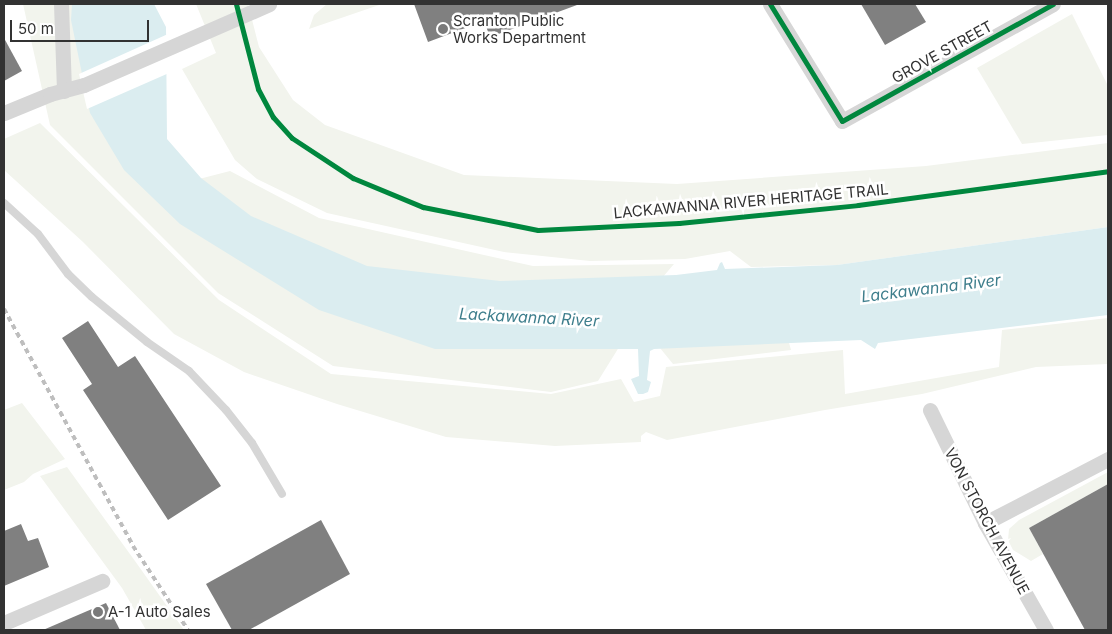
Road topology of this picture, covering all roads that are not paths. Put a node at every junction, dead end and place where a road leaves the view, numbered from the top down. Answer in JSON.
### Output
{"nodes":[{"id":1,"x":61,"y":4,"type":"edge"},
{"id":2,"x":269,"y":4,"type":"edge"},
{"id":3,"x":770,"y":4,"type":"edge"},
{"id":4,"x":1053,"y":4,"type":"edge"},
{"id":5,"x":64,"y":91,"type":"junction"},
{"id":6,"x":4,"y":113,"type":"edge"},
{"id":7,"x":4,"y":203,"type":"edge"},
{"id":8,"x":930,"y":410,"type":"dead end"},
{"id":9,"x":1108,"y":459,"type":"edge"},
{"id":10,"x":282,"y":494,"type":"dead end"},
{"id":11,"x":985,"y":524,"type":"junction"},
{"id":12,"x":102,"y":582,"type":"dead end"},
{"id":13,"x":4,"y":623,"type":"edge"},
{"id":14,"x":1046,"y":630,"type":"edge"}],
"edges":[{"from":1,"to":5,"type":"street"},
{"from":2,"to":5,"type":"street"},
{"from":3,"to":4,"type":"street","name":"GROVE STREET"},
{"from":5,"to":6,"type":"street"},
{"from":7,"to":10,"type":"lane"},
{"from":8,"to":11,"type":"street","name":"VON STORCH AVENUE"},
{"from":9,"to":11,"type":"street"},
{"from":11,"to":14,"type":"street","name":"VON STORCH AVENUE"},
{"from":12,"to":13,"type":"street"}]}
